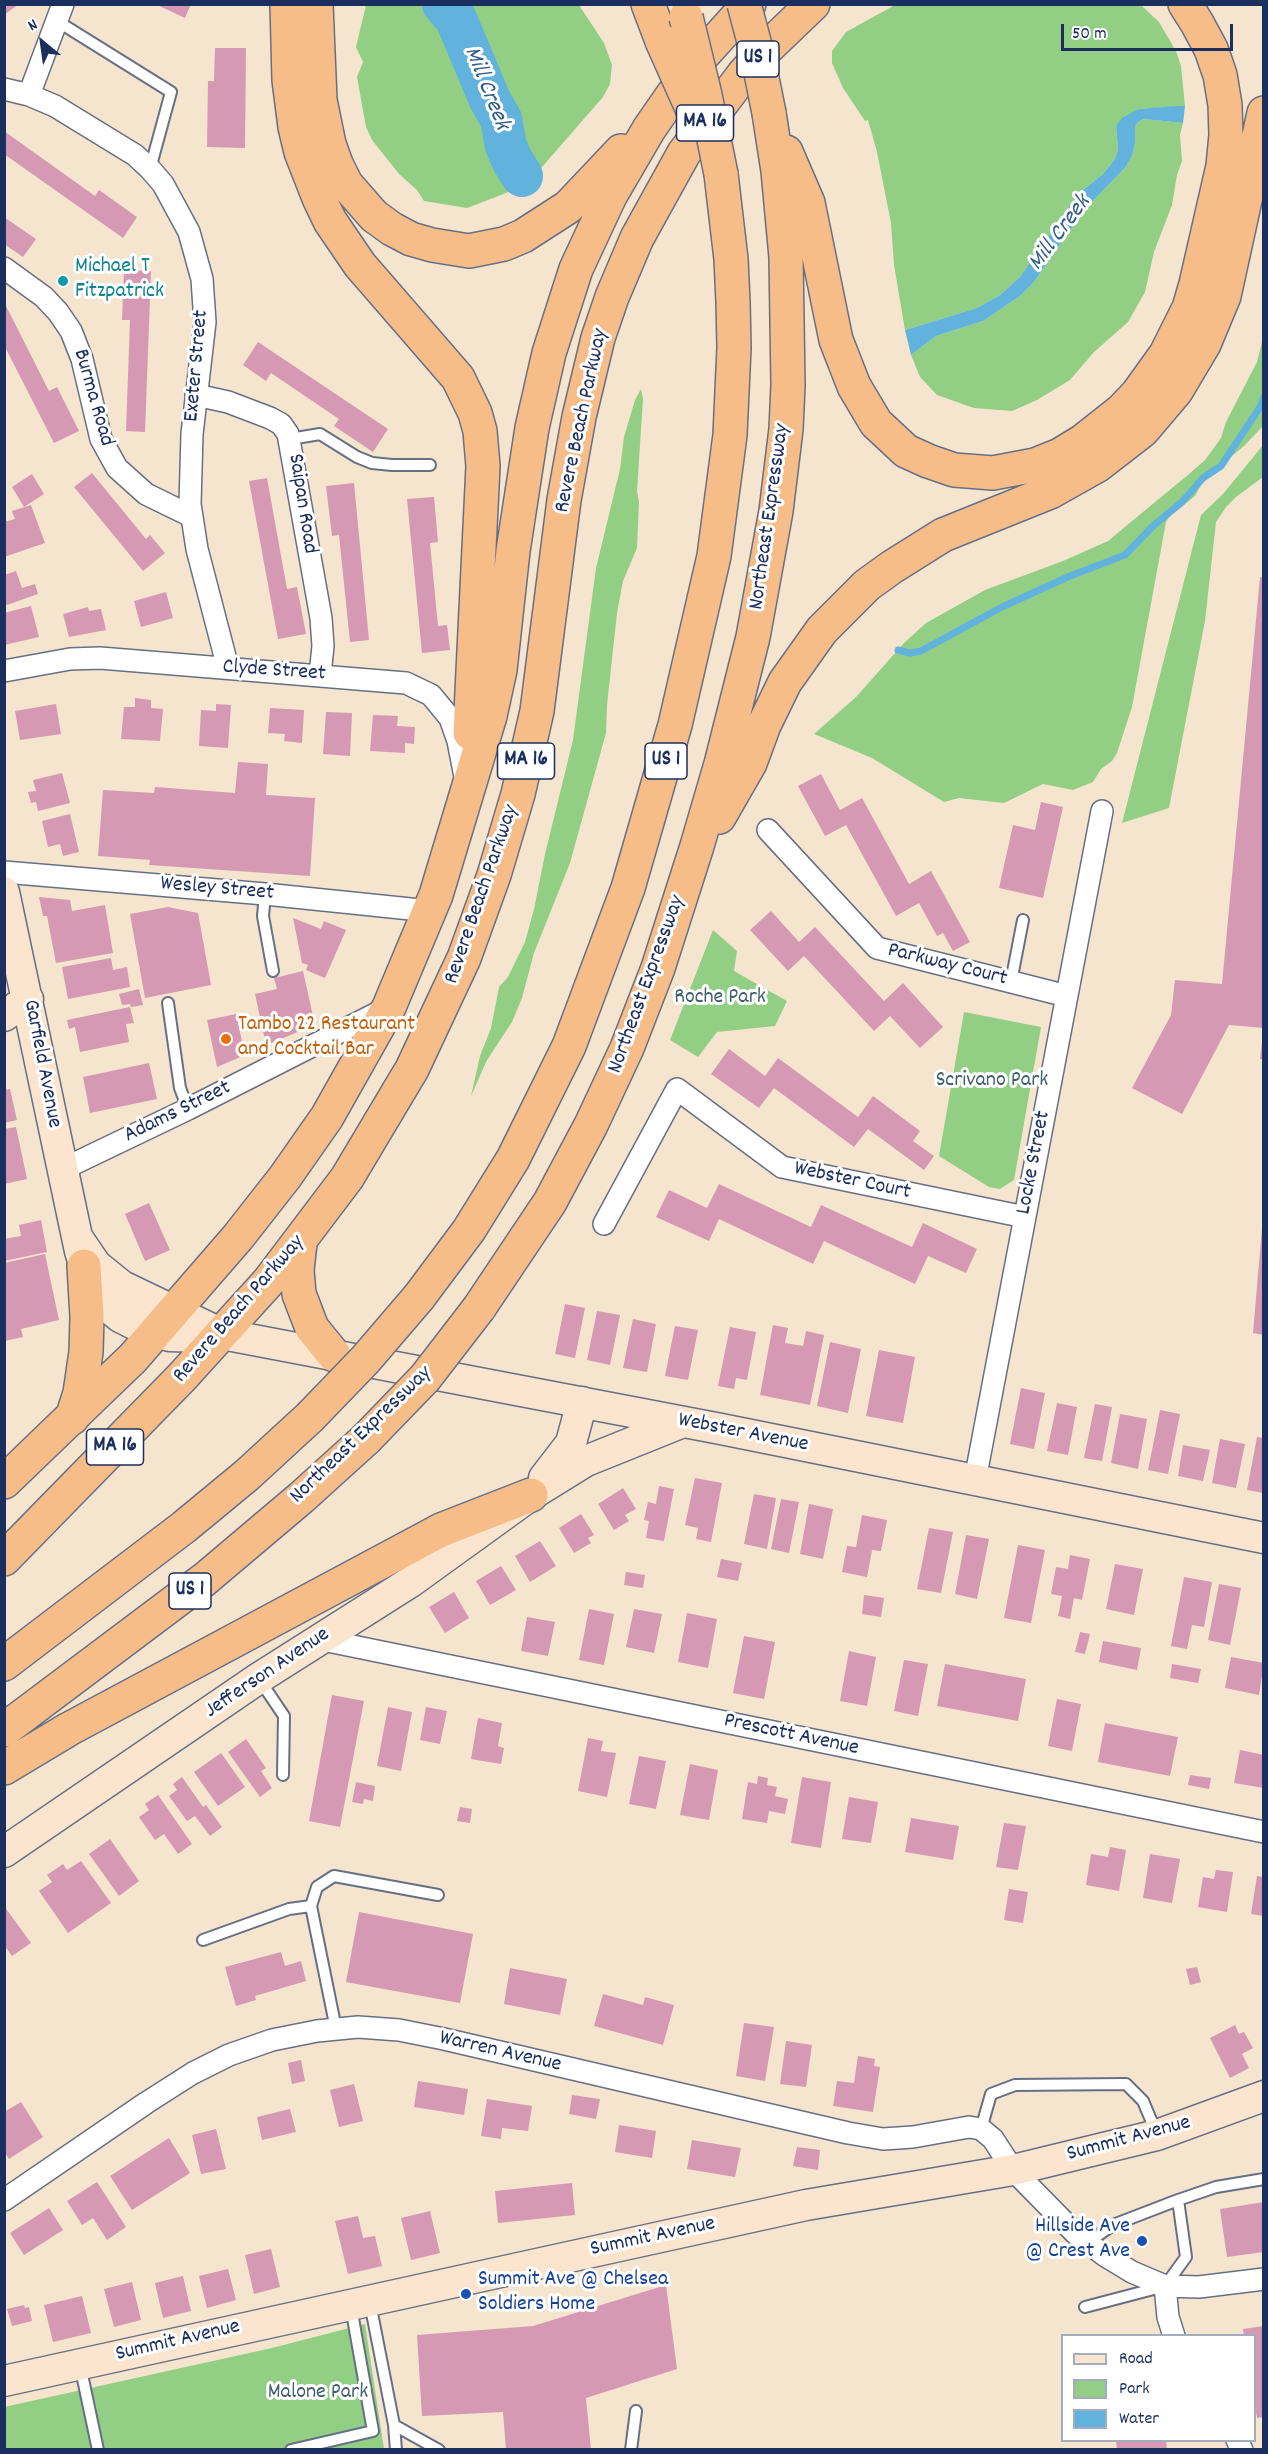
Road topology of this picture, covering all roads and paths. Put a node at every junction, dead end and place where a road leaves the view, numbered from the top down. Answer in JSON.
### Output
{"nodes":[{"id":1,"x":287,"y":4,"type":"edge"},
{"id":2,"x":316,"y":4,"type":"edge"},
{"id":3,"x":648,"y":4,"type":"edge"},
{"id":4,"x":744,"y":4,"type":"edge"},
{"id":5,"x":749,"y":4,"type":"edge"},
{"id":6,"x":821,"y":4,"type":"edge"},
{"id":7,"x":1185,"y":4,"type":"edge"},
{"id":8,"x":684,"y":11,"type":"edge"},
{"id":9,"x":60,"y":13,"type":"edge"},
{"id":10,"x":803,"y":14,"type":"edge"},
{"id":11,"x":4,"y":89,"type":"edge"},
{"id":12,"x":29,"y":95,"type":"junction"},
{"id":13,"x":669,"y":99,"type":"junction"},
{"id":14,"x":769,"y":113,"type":"junction"},
{"id":15,"x":1263,"y":113,"type":"edge"},
{"id":16,"x":150,"y":169,"type":"junction"},
{"id":17,"x":721,"y":174,"type":"junction"},
{"id":18,"x":4,"y":268,"type":"edge"},
{"id":19,"x":196,"y":395,"type":"junction"},
{"id":20,"x":290,"y":440,"type":"junction"},
{"id":21,"x":430,"y":465,"type":"dead end"},
{"id":22,"x":191,"y":516,"type":"junction"},
{"id":23,"x":228,"y":668,"type":"junction"},
{"id":24,"x":4,"y":671,"type":"edge"},
{"id":25,"x":320,"y":675,"type":"junction"},
{"id":26,"x":467,"y":796,"type":"junction"},
{"id":27,"x":1102,"y":812,"type":"dead end"},
{"id":28,"x":768,"y":831,"type":"dead end"},
{"id":29,"x":690,"y":868,"type":"junction"},
{"id":30,"x":4,"y":872,"type":"edge"},
{"id":31,"x":4,"y":892,"type":"edge"},
{"id":32,"x":265,"y":894,"type":"junction"},
{"id":33,"x":430,"y":911,"type":"junction"},
{"id":34,"x":1023,"y":920,"type":"dead end"},
{"id":35,"x":273,"y":971,"type":"dead end"},
{"id":36,"x":1011,"y":982,"type":"junction"},
{"id":37,"x":1067,"y":996,"type":"junction"},
{"id":38,"x":28,"y":999,"type":"junction"},
{"id":39,"x":168,"y":1003,"type":"dead end"},
{"id":40,"x":389,"y":1007,"type":"junction"},
{"id":41,"x":4,"y":1016,"type":"edge"},
{"id":42,"x":188,"y":1109,"type":"junction"},
{"id":43,"x":63,"y":1169,"type":"junction"},
{"id":44,"x":1024,"y":1217,"type":"junction"},
{"id":45,"x":604,"y":1224,"type":"dead end"},
{"id":46,"x":300,"y":1243,"type":"junction"},
{"id":47,"x":80,"y":1251,"type":"junction"},
{"id":48,"x":165,"y":1323,"type":"junction"},
{"id":49,"x":222,"y":1334,"type":"junction"},
{"id":50,"x":334,"y":1355,"type":"junction"},
{"id":51,"x":582,"y":1402,"type":"junction"},
{"id":52,"x":71,"y":1420,"type":"junction"},
{"id":53,"x":683,"y":1422,"type":"junction"},
{"id":54,"x":975,"y":1480,"type":"junction"},
{"id":55,"x":4,"y":1482,"type":"edge"},
{"id":56,"x":531,"y":1495,"type":"junction"},
{"id":57,"x":1263,"y":1538,"type":"edge"},
{"id":58,"x":4,"y":1559,"type":"edge"},
{"id":59,"x":318,"y":1640,"type":"junction"},
{"id":60,"x":4,"y":1664,"type":"edge"},
{"id":61,"x":259,"y":1678,"type":"junction"},
{"id":62,"x":4,"y":1730,"type":"edge"},
{"id":63,"x":4,"y":1768,"type":"edge"},
{"id":64,"x":283,"y":1774,"type":"dead end"},
{"id":65,"x":1263,"y":1832,"type":"edge"},
{"id":66,"x":4,"y":1852,"type":"edge"},
{"id":67,"x":438,"y":1895,"type":"dead end"},
{"id":68,"x":311,"y":1906,"type":"junction"},
{"id":69,"x":203,"y":1940,"type":"dead end"},
{"id":70,"x":336,"y":2029,"type":"junction"},
{"id":71,"x":1263,"y":2096,"type":"edge"},
{"id":72,"x":981,"y":2129,"type":"junction"},
{"id":73,"x":1157,"y":2135,"type":"junction"},
{"id":74,"x":1013,"y":2170,"type":"junction"},
{"id":75,"x":1263,"y":2179,"type":"edge"},
{"id":76,"x":4,"y":2200,"type":"edge"},
{"id":77,"x":1178,"y":2200,"type":"junction"},
{"id":78,"x":1087,"y":2243,"type":"junction"},
{"id":79,"x":1263,"y":2279,"type":"edge"},
{"id":80,"x":1165,"y":2286,"type":"junction"},
{"id":81,"x":360,"y":2302,"type":"junction"},
{"id":82,"x":1085,"y":2307,"type":"dead end"},
{"id":83,"x":1173,"y":2334,"type":"edge"},
{"id":84,"x":80,"y":2364,"type":"junction"},
{"id":85,"x":4,"y":2381,"type":"edge"},
{"id":86,"x":636,"y":2410,"type":"dead end"},
{"id":87,"x":394,"y":2425,"type":"junction"},
{"id":88,"x":98,"y":2450,"type":"edge"},
{"id":89,"x":291,"y":2450,"type":"edge"},
{"id":90,"x":396,"y":2450,"type":"edge"},
{"id":91,"x":439,"y":2450,"type":"edge"},
{"id":92,"x":631,"y":2450,"type":"edge"}],
"edges":[{"from":1,"to":26,"type":"highway"},
{"from":2,"to":13,"type":"highway"},
{"from":3,"to":17,"type":"highway","bridge":true},
{"from":4,"to":14,"type":"highway","name":"Northeast Expressway","number":"US 1","bridge":true},
{"from":5,"to":13,"type":"highway","name":"Revere Beach Parkway","number":"MA 16"},
{"from":6,"to":10,"type":"highway","name":"Revere Beach Parkway"},
{"from":7,"to":14,"type":"highway"},
{"from":8,"to":17,"type":"highway","number":"US 1","bridge":true},
{"from":9,"to":12,"type":"street"},
{"from":9,"to":16,"type":"lane"},
{"from":10,"to":46,"type":"highway","name":"Revere Beach Parkway","number":"MA 16"},
{"from":11,"to":12,"type":"street","name":"Exeter Street"},
{"from":12,"to":16,"type":"street","name":"Exeter Street"},
{"from":13,"to":26,"type":"highway","name":"Revere Beach Parkway","number":"MA 16"},
{"from":14,"to":29,"type":"highway","name":"Northeast Expressway","number":"US 1"},
{"from":15,"to":29,"type":"highway"},
{"from":16,"to":19,"type":"street","name":"Exeter Street"},
{"from":17,"to":60,"type":"highway","number":"US 1","bridge":true},
{"from":18,"to":22,"type":"street","name":"Burma Road"},
{"from":19,"to":20,"type":"street","name":"Saipan Road"},
{"from":19,"to":22,"type":"street","name":"Exeter Street"},
{"from":20,"to":21,"type":"lane"},
{"from":20,"to":25,"type":"street","name":"Saipan Road"},
{"from":22,"to":23,"type":"street","name":"Exeter Street"},
{"from":23,"to":24,"type":"street","name":"Clyde Street"},
{"from":23,"to":25,"type":"street","name":"Clyde Street"},
{"from":25,"to":26,"type":"street","name":"Clyde Street"},
{"from":26,"to":33,"type":"highway","name":"Revere Beach Parkway","number":"MA 16"},
{"from":27,"to":37,"type":"street","name":"Locke Street"},
{"from":28,"to":36,"type":"street","name":"Parkway Court"},
{"from":29,"to":62,"type":"highway","name":"Northeast Expressway","number":"US 1","bridge":true},
{"from":30,"to":32,"type":"street","name":"Wesley Street"},
{"from":31,"to":38,"type":"street","name":"Garfield Avenue"},
{"from":32,"to":33,"type":"street","name":"Wesley Street"},
{"from":32,"to":35,"type":"lane"},
{"from":33,"to":40,"type":"highway","name":"Revere Beach Parkway","number":"MA 16"},
{"from":34,"to":36,"type":"lane"},
{"from":36,"to":37,"type":"street","name":"Parkway Court"},
{"from":37,"to":44,"type":"street","name":"Locke Street"},
{"from":38,"to":41,"type":"street"},
{"from":38,"to":43,"type":"street","name":"Garfield Avenue"},
{"from":39,"to":42,"type":"lane"},
{"from":40,"to":42,"type":"street","name":"Adams Street"},
{"from":40,"to":48,"type":"highway","name":"Revere Beach Parkway","number":"MA 16"},
{"from":42,"to":43,"type":"street","name":"Adams Street"},
{"from":43,"to":47,"type":"street","name":"Garfield Avenue"},
{"from":44,"to":45,"type":"street","name":"Webster Court"},
{"from":44,"to":54,"type":"street","name":"Locke Street"},
{"from":46,"to":49,"type":"highway","name":"Revere Beach Parkway","number":"MA 16"},
{"from":46,"to":50,"type":"highway"},
{"from":47,"to":48,"type":"street","name":"Garfield Avenue"},
{"from":47,"to":52,"type":"highway"},
{"from":48,"to":49,"type":"street","name":"Garfield Avenue"},
{"from":48,"to":52,"type":"highway","name":"Revere Beach Parkway","number":"MA 16"},
{"from":49,"to":50,"type":"street","name":"Webster Avenue"},
{"from":49,"to":58,"type":"highway","name":"Revere Beach Parkway","number":"MA 16"},
{"from":50,"to":51,"type":"street","name":"Webster Avenue"},
{"from":51,"to":53,"type":"street","name":"Webster Avenue"},
{"from":51,"to":56,"type":"street","name":"Jefferson Avenue"},
{"from":52,"to":55,"type":"highway","name":"Revere Beach Parkway","number":"MA 16"},
{"from":53,"to":54,"type":"street","name":"Webster Avenue"},
{"from":53,"to":56,"type":"street","name":"Jefferson Avenue"},
{"from":54,"to":57,"type":"street","name":"Webster Avenue"},
{"from":56,"to":59,"type":"street","name":"Jefferson Avenue"},
{"from":56,"to":63,"type":"highway"},
{"from":59,"to":61,"type":"street","name":"Jefferson Avenue"},
{"from":59,"to":65,"type":"street","name":"Prescott Avenue"},
{"from":61,"to":64,"type":"lane"},
{"from":61,"to":66,"type":"street","name":"Jefferson Avenue"},
{"from":67,"to":68,"type":"lane"},
{"from":68,"to":69,"type":"lane"},
{"from":68,"to":70,"type":"lane"},
{"from":70,"to":72,"type":"street","name":"Warren Avenue"},
{"from":70,"to":76,"type":"street","name":"Warren Avenue"},
{"from":71,"to":73,"type":"street","name":"Summit Avenue"},
{"from":72,"to":73,"type":"lane"},
{"from":72,"to":74,"type":"street"},
{"from":73,"to":74,"type":"street","name":"Summit Avenue"},
{"from":74,"to":78,"type":"street"},
{"from":74,"to":81,"type":"street","name":"Summit Avenue"},
{"from":75,"to":77,"type":"lane"},
{"from":77,"to":78,"type":"lane"},
{"from":77,"to":80,"type":"lane"},
{"from":78,"to":80,"type":"street"},
{"from":79,"to":80,"type":"street"},
{"from":80,"to":82,"type":"lane"},
{"from":80,"to":83,"type":"street"},
{"from":81,"to":84,"type":"street","name":"Summit Avenue"},
{"from":81,"to":87,"type":"lane"},
{"from":81,"to":89,"type":"lane"},
{"from":84,"to":85,"type":"street","name":"Summit Avenue"},
{"from":84,"to":88,"type":"lane"},
{"from":86,"to":92,"type":"lane"},
{"from":87,"to":90,"type":"lane"},
{"from":87,"to":91,"type":"lane"}]}
